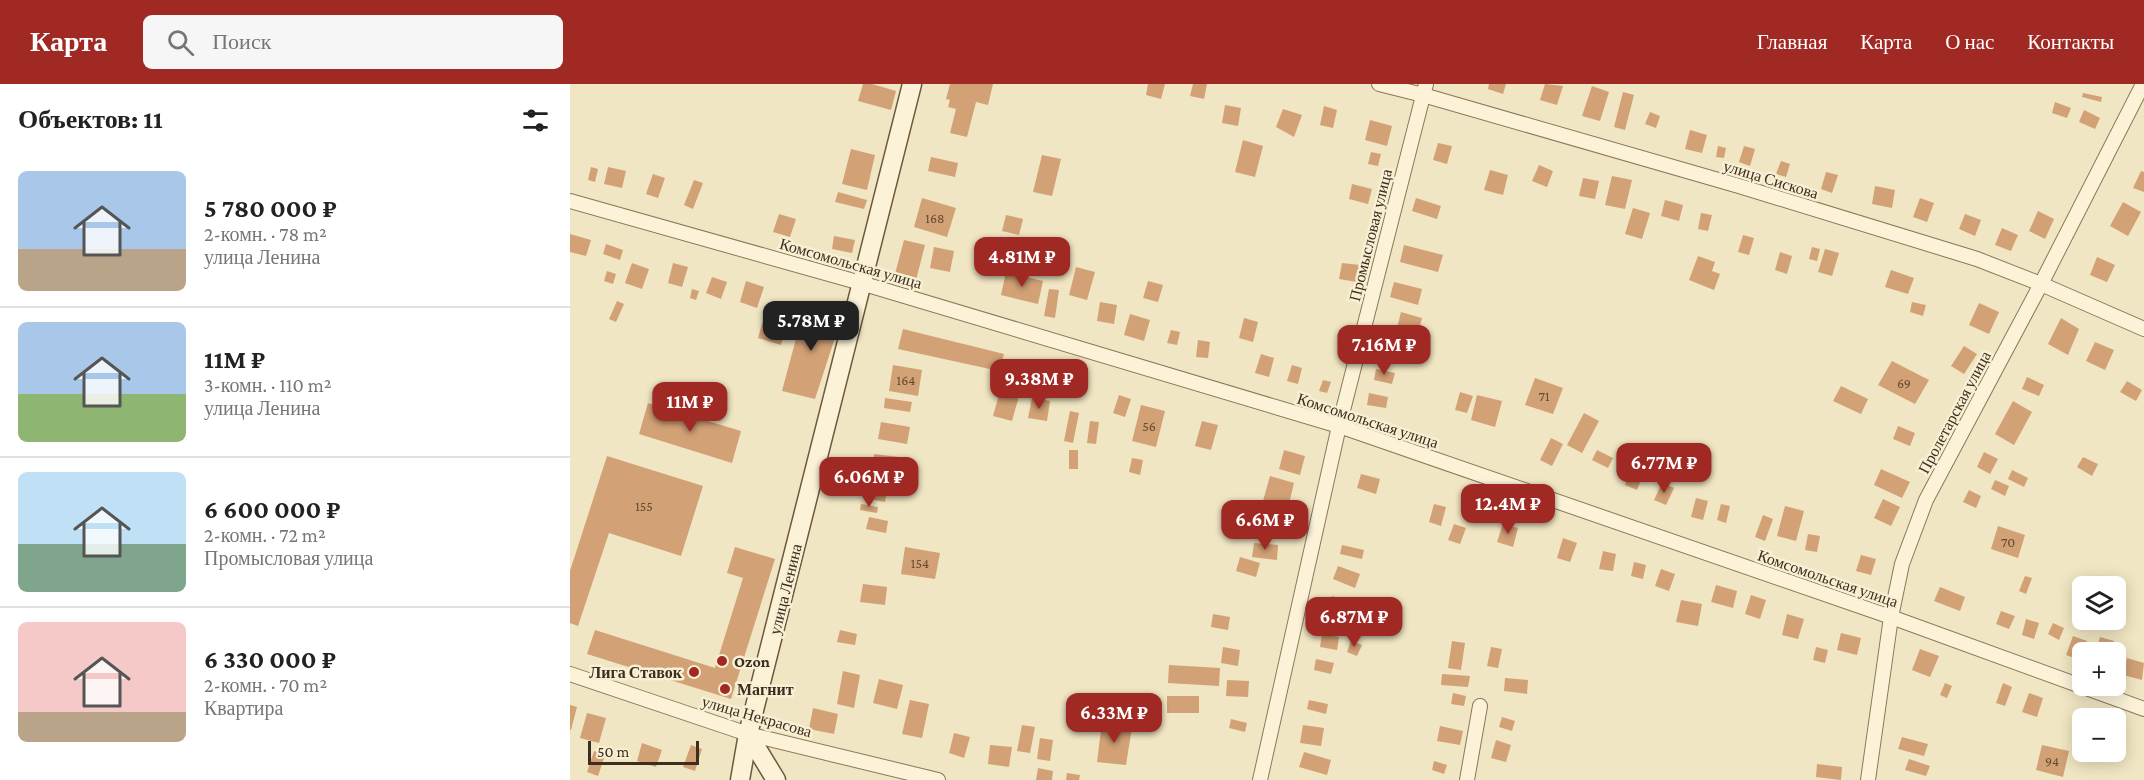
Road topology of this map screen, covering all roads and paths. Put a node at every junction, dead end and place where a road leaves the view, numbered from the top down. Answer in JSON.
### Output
{"nodes":[{"id":1,"x":912,"y":84,"type":"edge"},
{"id":2,"x":1379,"y":84,"type":"edge"},
{"id":3,"x":2143,"y":84,"type":"edge"},
{"id":4,"x":1425,"y":89,"type":"edge"},
{"id":5,"x":570,"y":201,"type":"edge"},
{"id":6,"x":861,"y":283,"type":"junction"},
{"id":7,"x":2041,"y":284,"type":"junction"},
{"id":8,"x":2144,"y":329,"type":"edge"},
{"id":9,"x":1339,"y":426,"type":"junction"},
{"id":10,"x":1891,"y":617,"type":"junction"},
{"id":11,"x":570,"y":675,"type":"edge"},
{"id":12,"x":1480,"y":706,"type":"dead end"},
{"id":13,"x":2144,"y":709,"type":"edge"},
{"id":14,"x":748,"y":734,"type":"junction"},
{"id":15,"x":740,"y":780,"type":"edge"},
{"id":16,"x":776,"y":780,"type":"edge"},
{"id":17,"x":938,"y":780,"type":"edge"},
{"id":18,"x":1260,"y":780,"type":"edge"},
{"id":19,"x":1467,"y":780,"type":"edge"},
{"id":20,"x":1868,"y":780,"type":"edge"}],
"edges":[{"from":1,"to":6,"type":"street","name":"улица Ленина"},
{"from":2,"to":4,"type":"street","name":"улица Сискова"},
{"from":3,"to":7,"type":"street","name":"Пролетарская улица"},
{"from":4,"to":7,"type":"street","name":"улица Сискова"},
{"from":4,"to":9,"type":"street","name":"Промысловая улица"},
{"from":5,"to":6,"type":"street","name":"Комсомольская улица"},
{"from":6,"to":9,"type":"street","name":"Комсомольская улица"},
{"from":6,"to":14,"type":"street","name":"улица Ленина"},
{"from":7,"to":8,"type":"street","name":"улица Сискова"},
{"from":7,"to":10,"type":"street","name":"Пролетарская улица"},
{"from":9,"to":10,"type":"street","name":"Комсомольская улица"},
{"from":9,"to":18,"type":"street","name":"Промысловая улица"},
{"from":10,"to":13,"type":"street","name":"Комсомольская улица"},
{"from":10,"to":20,"type":"street","name":"Пролетарская улица"},
{"from":11,"to":14,"type":"street","name":"улица Некрасова"},
{"from":12,"to":19,"type":"street"},
{"from":14,"to":15,"type":"street","name":"улица Ленина"},
{"from":14,"to":16,"type":"street"},
{"from":14,"to":17,"type":"street","name":"улица Некрасова"}]}
